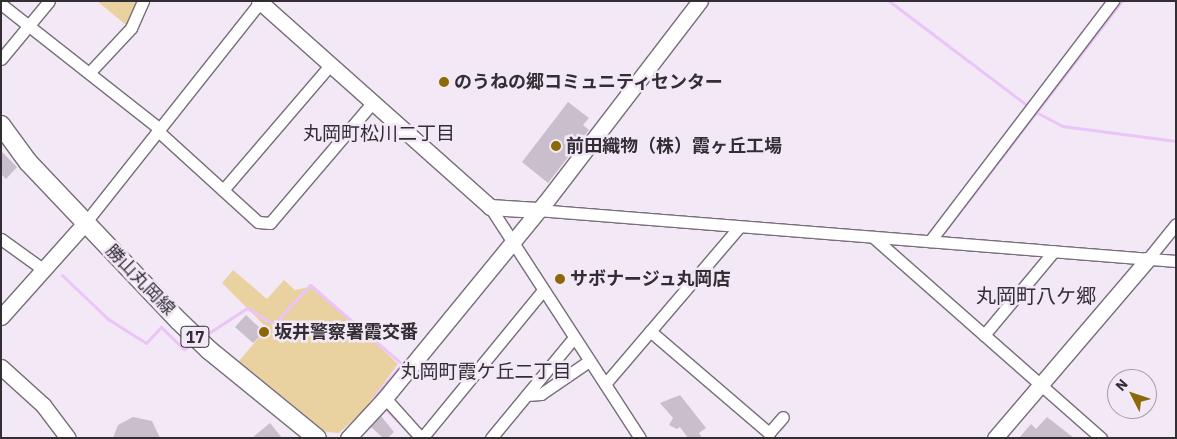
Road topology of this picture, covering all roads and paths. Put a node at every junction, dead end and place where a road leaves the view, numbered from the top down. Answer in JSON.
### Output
{"nodes":[{"id":1,"x":49,"y":1,"type":"edge"},
{"id":2,"x":143,"y":1,"type":"edge"},
{"id":3,"x":700,"y":1,"type":"edge"},
{"id":4,"x":1113,"y":1,"type":"edge"},
{"id":5,"x":260,"y":2,"type":"edge"},
{"id":6,"x":1,"y":4,"type":"edge"},
{"id":7,"x":29,"y":26,"type":"junction"},
{"id":8,"x":1,"y":59,"type":"edge"},
{"id":9,"x":330,"y":65,"type":"junction"},
{"id":10,"x":89,"y":73,"type":"junction"},
{"id":11,"x":372,"y":102,"type":"junction"},
{"id":12,"x":1,"y":125,"type":"edge"},
{"id":13,"x":159,"y":130,"type":"junction"},
{"id":14,"x":223,"y":190,"type":"junction"},
{"id":15,"x":490,"y":207,"type":"junction"},
{"id":16,"x":537,"y":210,"type":"junction"},
{"id":17,"x":85,"y":223,"type":"junction"},
{"id":18,"x":1176,"y":224,"type":"edge"},
{"id":19,"x":739,"y":227,"type":"junction"},
{"id":20,"x":873,"y":237,"type":"junction"},
{"id":21,"x":1,"y":239,"type":"edge"},
{"id":22,"x":930,"y":241,"type":"junction"},
{"id":23,"x":512,"y":242,"type":"junction"},
{"id":24,"x":1054,"y":251,"type":"junction"},
{"id":25,"x":1147,"y":260,"type":"junction"},
{"id":26,"x":1176,"y":261,"type":"edge"},
{"id":27,"x":44,"y":270,"type":"junction"},
{"id":28,"x":543,"y":290,"type":"junction"},
{"id":29,"x":1,"y":317,"type":"edge"},
{"id":30,"x":650,"y":331,"type":"junction"},
{"id":31,"x":984,"y":335,"type":"junction"},
{"id":32,"x":573,"y":339,"type":"junction"},
{"id":33,"x":589,"y":362,"type":"junction"},
{"id":34,"x":1,"y":367,"type":"edge"},
{"id":35,"x":604,"y":384,"type":"junction"},
{"id":36,"x":1040,"y":385,"type":"junction"},
{"id":37,"x":527,"y":395,"type":"junction"},
{"id":38,"x":385,"y":398,"type":"junction"},
{"id":39,"x":783,"y":417,"type":"dead end"},
{"id":40,"x":68,"y":438,"type":"edge"},
{"id":41,"x":317,"y":438,"type":"edge"},
{"id":42,"x":348,"y":438,"type":"edge"},
{"id":43,"x":422,"y":438,"type":"edge"},
{"id":44,"x":491,"y":438,"type":"edge"},
{"id":45,"x":640,"y":438,"type":"edge"},
{"id":46,"x":995,"y":438,"type":"edge"},
{"id":47,"x":1100,"y":438,"type":"edge"}],
"edges":[{"from":1,"to":7,"type":"street"},
{"from":2,"to":10,"type":"street"},
{"from":3,"to":16,"type":"street"},
{"from":4,"to":22,"type":"street"},
{"from":5,"to":9,"type":"street"},
{"from":5,"to":13,"type":"street"},
{"from":6,"to":7,"type":"street"},
{"from":7,"to":8,"type":"street"},
{"from":7,"to":10,"type":"street"},
{"from":9,"to":11,"type":"street"},
{"from":9,"to":14,"type":"street"},
{"from":10,"to":13,"type":"street"},
{"from":11,"to":14,"type":"street"},
{"from":11,"to":15,"type":"street"},
{"from":12,"to":17,"type":"main road","name":"勝山丸岡線","number":"17"},
{"from":13,"to":14,"type":"street"},
{"from":13,"to":17,"type":"street"},
{"from":15,"to":16,"type":"street"},
{"from":15,"to":23,"type":"street"},
{"from":16,"to":19,"type":"street"},
{"from":16,"to":23,"type":"street"},
{"from":17,"to":27,"type":"street"},
{"from":17,"to":41,"type":"main road","name":"勝山丸岡線","number":"17"},
{"from":18,"to":25,"type":"street"},
{"from":19,"to":20,"type":"street"},
{"from":19,"to":30,"type":"street"},
{"from":20,"to":22,"type":"street"},
{"from":20,"to":31,"type":"street"},
{"from":21,"to":27,"type":"street"},
{"from":22,"to":24,"type":"street"},
{"from":23,"to":28,"type":"street"},
{"from":23,"to":38,"type":"street"},
{"from":24,"to":25,"type":"street"},
{"from":24,"to":31,"type":"street"},
{"from":25,"to":26,"type":"street"},
{"from":25,"to":36,"type":"street"},
{"from":27,"to":29,"type":"street"},
{"from":28,"to":32,"type":"street"},
{"from":28,"to":43,"type":"street"},
{"from":30,"to":35,"type":"street"},
{"from":30,"to":39,"type":"street"},
{"from":31,"to":36,"type":"street"},
{"from":32,"to":33,"type":"street"},
{"from":32,"to":37,"type":"street"},
{"from":33,"to":35,"type":"street"},
{"from":33,"to":37,"type":"street"},
{"from":34,"to":40,"type":"street"},
{"from":35,"to":45,"type":"street"},
{"from":36,"to":46,"type":"street"},
{"from":36,"to":47,"type":"street"},
{"from":37,"to":44,"type":"street"},
{"from":38,"to":42,"type":"street"},
{"from":38,"to":43,"type":"street"}]}
